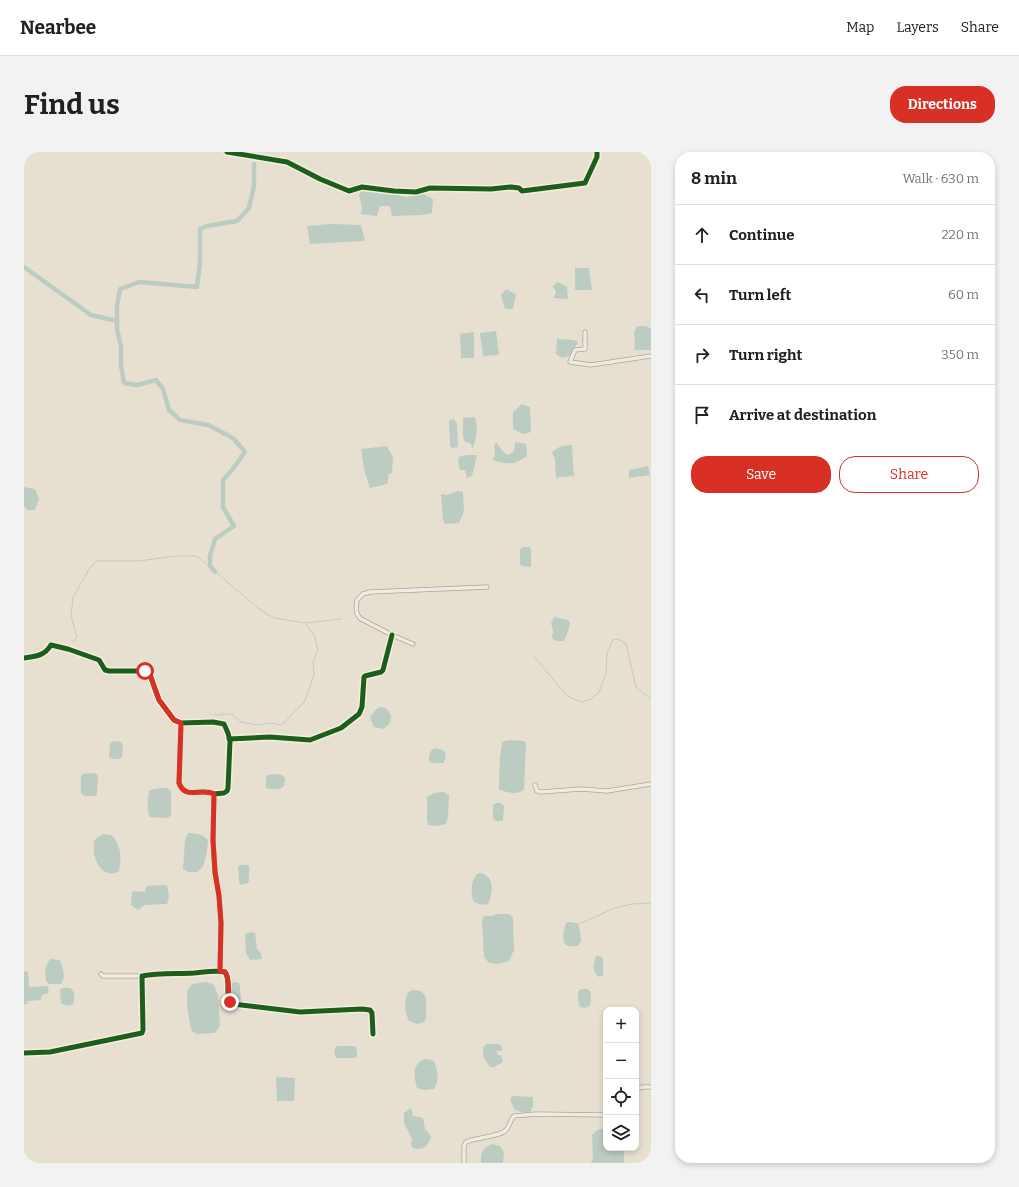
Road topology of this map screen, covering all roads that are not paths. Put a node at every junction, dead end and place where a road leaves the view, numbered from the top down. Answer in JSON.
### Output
{"nodes":[{"id":1,"x":227,"y":152,"type":"edge"},
{"id":2,"x":597,"y":152,"type":"edge"},
{"id":3,"x":585,"y":332,"type":"dead end"},
{"id":4,"x":651,"y":356,"type":"edge"},
{"id":5,"x":487,"y":587,"type":"dead end"},
{"id":6,"x":392,"y":635,"type":"junction"},
{"id":7,"x":413,"y":644,"type":"dead end"},
{"id":8,"x":24,"y":658,"type":"edge"},
{"id":9,"x":181,"y":723,"type":"junction"},
{"id":10,"x":229,"y":739,"type":"junction"},
{"id":11,"x":651,"y":784,"type":"edge"},
{"id":12,"x":535,"y":785,"type":"dead end"},
{"id":13,"x":214,"y":794,"type":"junction"},
{"id":14,"x":220,"y":971,"type":"junction"},
{"id":15,"x":101,"y":974,"type":"dead end"},
{"id":16,"x":142,"y":976,"type":"junction"},
{"id":17,"x":373,"y":1034,"type":"dead end"},
{"id":18,"x":24,"y":1053,"type":"edge"},
{"id":19,"x":651,"y":1087,"type":"edge"},
{"id":20,"x":639,"y":1089,"type":"edge"},
{"id":21,"x":603,"y":1115,"type":"edge"},
{"id":22,"x":464,"y":1163,"type":"edge"}],
"edges":[{"from":1,"to":2,"type":"street"},
{"from":3,"to":4,"type":"street"},
{"from":5,"to":6,"type":"street"},
{"from":6,"to":7,"type":"street"},
{"from":6,"to":10,"type":"street"},
{"from":8,"to":9,"type":"street"},
{"from":9,"to":10,"type":"street"},
{"from":9,"to":13,"type":"street"},
{"from":10,"to":13,"type":"street"},
{"from":11,"to":12,"type":"street"},
{"from":13,"to":14,"type":"street"},
{"from":14,"to":16,"type":"street"},
{"from":14,"to":17,"type":"street"},
{"from":15,"to":16,"type":"street"},
{"from":16,"to":18,"type":"street"},
{"from":19,"to":20,"type":"street"},
{"from":21,"to":22,"type":"street"}]}
